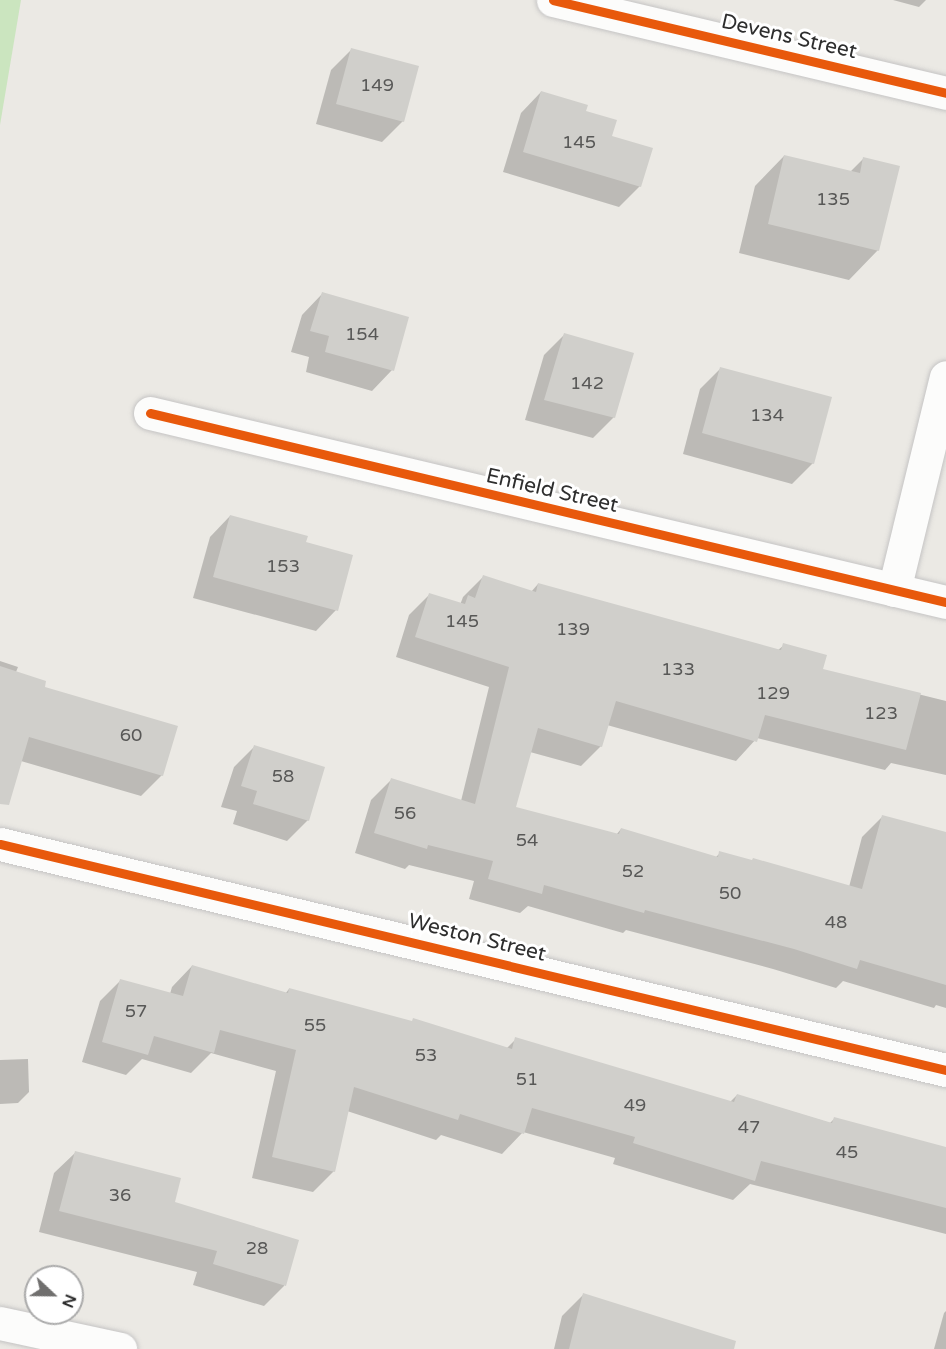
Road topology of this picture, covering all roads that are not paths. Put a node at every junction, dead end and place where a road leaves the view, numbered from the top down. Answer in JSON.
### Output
{"nodes":[{"id":1,"x":553,"y":0,"type":"edge"},
{"id":2,"x":946,"y":93,"type":"edge"},
{"id":3,"x":946,"y":377,"type":"edge"},
{"id":4,"x":150,"y":413,"type":"dead end"},
{"id":5,"x":894,"y":590,"type":"junction"},
{"id":6,"x":946,"y":602,"type":"edge"},
{"id":7,"x":0,"y":844,"type":"edge"},
{"id":8,"x":946,"y":1070,"type":"edge"},
{"id":9,"x":0,"y":1323,"type":"edge"},
{"id":10,"x":120,"y":1349,"type":"edge"}],
"edges":[{"from":1,"to":2,"type":"street","name":"Devens Street"},
{"from":3,"to":5,"type":"street"},
{"from":4,"to":5,"type":"street","name":"Enfield Street"},
{"from":5,"to":6,"type":"street","name":"Enfield Street"},
{"from":7,"to":8,"type":"street","name":"Weston Street"},
{"from":9,"to":10,"type":"street"}]}
